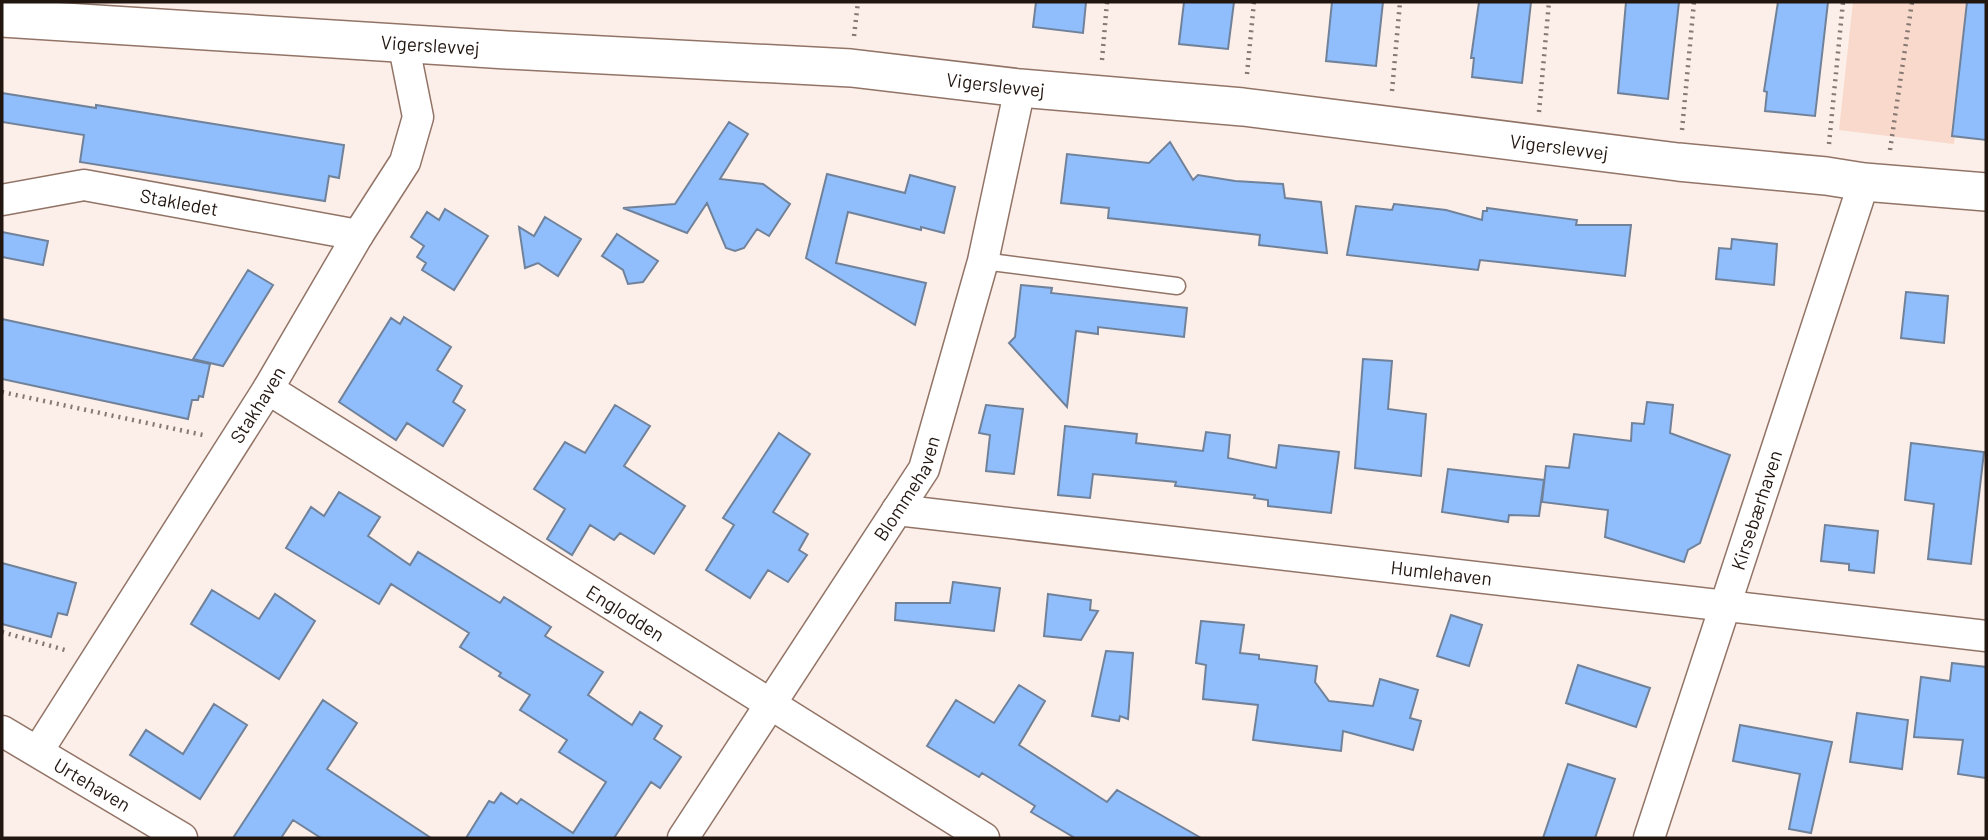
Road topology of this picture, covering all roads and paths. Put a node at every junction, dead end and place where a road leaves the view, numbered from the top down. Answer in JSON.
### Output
{"nodes":[{"id":1,"x":1107,"y":2,"type":"edge"},
{"id":2,"x":1254,"y":2,"type":"edge"},
{"id":3,"x":1400,"y":2,"type":"edge"},
{"id":4,"x":1549,"y":2,"type":"edge"},
{"id":5,"x":1694,"y":2,"type":"edge"},
{"id":6,"x":1843,"y":2,"type":"edge"},
{"id":7,"x":1912,"y":2,"type":"edge"},
{"id":8,"x":2,"y":18,"type":"edge"},
{"id":9,"x":403,"y":42,"type":"junction"},
{"id":10,"x":1020,"y":88,"type":"junction"},
{"id":11,"x":1099,"y":94,"type":"junction"},
{"id":12,"x":1243,"y":107,"type":"junction"},
{"id":13,"x":1388,"y":125,"type":"junction"},
{"id":14,"x":1536,"y":143,"type":"junction"},
{"id":15,"x":1678,"y":162,"type":"junction"},
{"id":16,"x":1826,"y":176,"type":"junction"},
{"id":17,"x":1875,"y":183,"type":"junction"},
{"id":18,"x":1986,"y":192,"type":"edge"},
{"id":19,"x":2,"y":200,"type":"edge"},
{"id":20,"x":358,"y":235,"type":"junction"},
{"id":21,"x":983,"y":261,"type":"junction"},
{"id":22,"x":1177,"y":286,"type":"dead end"},
{"id":23,"x":268,"y":389,"type":"junction"},
{"id":24,"x":2,"y":392,"type":"edge"},
{"id":25,"x":234,"y":441,"type":"junction"},
{"id":26,"x":897,"y":510,"type":"junction"},
{"id":27,"x":1725,"y":606,"type":"junction"},
{"id":28,"x":2,"y":632,"type":"edge"},
{"id":29,"x":1986,"y":636,"type":"edge"},
{"id":30,"x":97,"y":658,"type":"junction"},
{"id":31,"x":770,"y":704,"type":"junction"},
{"id":32,"x":2,"y":731,"type":"edge"},
{"id":33,"x":38,"y":751,"type":"junction"},
{"id":34,"x":181,"y":838,"type":"edge"},
{"id":35,"x":682,"y":838,"type":"edge"},
{"id":36,"x":984,"y":838,"type":"edge"},
{"id":37,"x":1649,"y":838,"type":"edge"}],
"edges":[{"from":1,"to":11,"type":"path"},
{"from":2,"to":12,"type":"path"},
{"from":3,"to":13,"type":"path"},
{"from":4,"to":14,"type":"path"},
{"from":5,"to":15,"type":"path"},
{"from":6,"to":16,"type":"path"},
{"from":7,"to":17,"type":"path"},
{"from":8,"to":9,"type":"street","name":"Vigerslevvej"},
{"from":9,"to":10,"type":"street","name":"Vigerslevvej"},
{"from":9,"to":20,"type":"street","name":"Stakhaven"},
{"from":10,"to":11,"type":"street","name":"Vigerslevvej"},
{"from":10,"to":21,"type":"street","name":"Blommehaven"},
{"from":11,"to":12,"type":"street","name":"Vigerslevvej"},
{"from":12,"to":13,"type":"street","name":"Vigerslevvej"},
{"from":13,"to":14,"type":"street","name":"Vigerslevvej"},
{"from":14,"to":15,"type":"street","name":"Vigerslevvej"},
{"from":15,"to":16,"type":"street","name":"Vigerslevvej"},
{"from":16,"to":17,"type":"street","name":"Vigerslevvej"},
{"from":17,"to":18,"type":"street","name":"Vigerslevvej"},
{"from":17,"to":27,"type":"street","name":"Kirsebærhaven"},
{"from":19,"to":20,"type":"street","name":"Stakledet"},
{"from":20,"to":23,"type":"street","name":"Stakhaven"},
{"from":21,"to":22,"type":"lane"},
{"from":21,"to":26,"type":"street","name":"Blommehaven"},
{"from":23,"to":25,"type":"street","name":"Stakhaven"},
{"from":23,"to":31,"type":"street","name":"Englodden"},
{"from":24,"to":25,"type":"path"},
{"from":25,"to":30,"type":"street","name":"Stakhaven"},
{"from":26,"to":27,"type":"street","name":"Humlehaven"},
{"from":26,"to":31,"type":"street","name":"Blommehaven"},
{"from":27,"to":29,"type":"street","name":"Humlehaven"},
{"from":27,"to":37,"type":"street","name":"Kirsebærhaven"},
{"from":28,"to":30,"type":"path"},
{"from":30,"to":33,"type":"street","name":"Stakhaven"},
{"from":31,"to":35,"type":"street","name":"Blommehaven"},
{"from":31,"to":36,"type":"street","name":"Englodden"},
{"from":32,"to":33,"type":"street","name":"Urtehaven"},
{"from":33,"to":34,"type":"street","name":"Urtehaven"}]}
